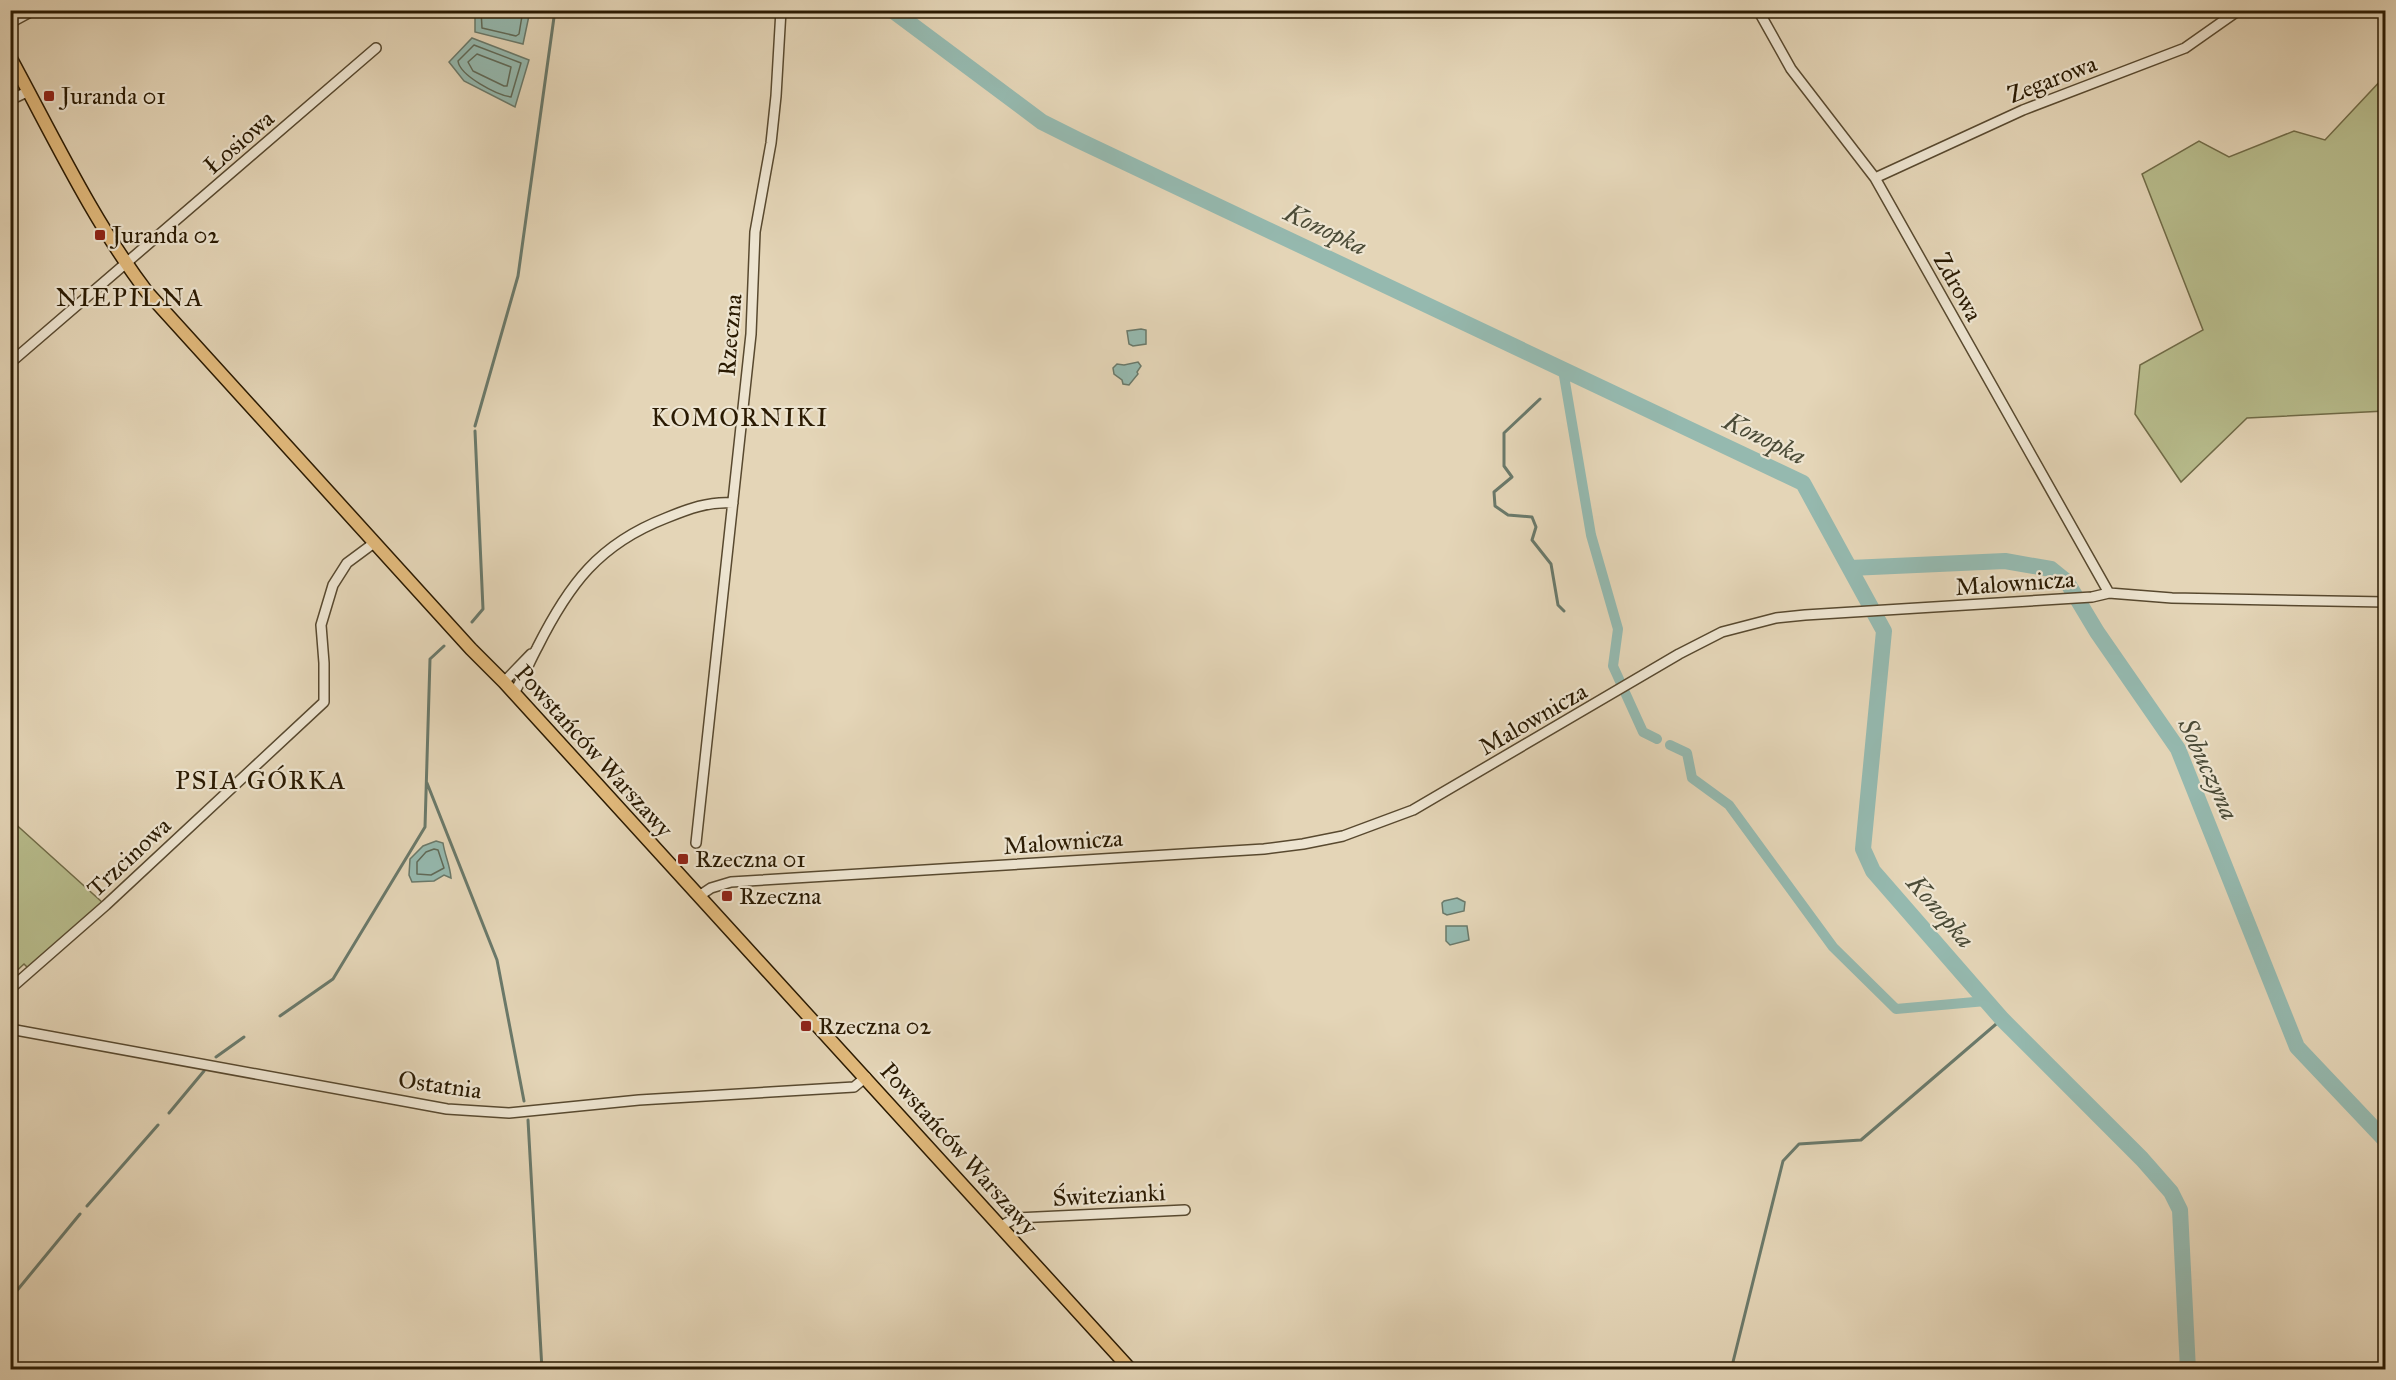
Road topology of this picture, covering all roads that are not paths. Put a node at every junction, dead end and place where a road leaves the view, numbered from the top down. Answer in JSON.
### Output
{"nodes":[{"id":1,"x":34,"y":10,"type":"edge"},
{"id":2,"x":781,"y":10,"type":"edge"},
{"id":3,"x":1758,"y":10,"type":"edge"},
{"id":4,"x":2239,"y":10,"type":"edge"},
{"id":5,"x":10,"y":23,"type":"edge"},
{"id":6,"x":376,"y":48,"type":"dead end"},
{"id":7,"x":10,"y":57,"type":"edge"},
{"id":8,"x":29,"y":91,"type":"junction"},
{"id":9,"x":10,"y":100,"type":"edge"},
{"id":10,"x":1875,"y":178,"type":"junction"},
{"id":11,"x":126,"y":264,"type":"junction"},
{"id":12,"x":10,"y":363,"type":"edge"},
{"id":13,"x":733,"y":502,"type":"junction"},
{"id":14,"x":374,"y":543,"type":"junction"},
{"id":15,"x":2109,"y":593,"type":"junction"},
{"id":16,"x":2385,"y":602,"type":"edge"},
{"id":17,"x":536,"y":648,"type":"junction"},
{"id":18,"x":504,"y":682,"type":"junction"},
{"id":19,"x":514,"y":693,"type":"junction"},
{"id":20,"x":696,"y":843,"type":"dead end"},
{"id":21,"x":699,"y":896,"type":"junction"},
{"id":22,"x":10,"y":989,"type":"edge"},
{"id":23,"x":10,"y":1029,"type":"edge"},
{"id":24,"x":866,"y":1077,"type":"junction"},
{"id":25,"x":1185,"y":1210,"type":"dead end"},
{"id":26,"x":1001,"y":1226,"type":"junction"},
{"id":27,"x":1131,"y":1370,"type":"edge"}],
"edges":[{"from":1,"to":5,"type":"street"},
{"from":2,"to":13,"type":"street","name":"Rzeczna"},
{"from":3,"to":10,"type":"street","name":"Zdrowa"},
{"from":4,"to":10,"type":"street","name":"Zegarowa"},
{"from":6,"to":11,"type":"street","name":"Łosiowa"},
{"from":7,"to":8,"type":"main road","name":"Powstańców Warszawy"},
{"from":8,"to":9,"type":"street"},
{"from":8,"to":11,"type":"main road","name":"Powstańców Warszawy"},
{"from":10,"to":15,"type":"street","name":"Zdrowa"},
{"from":11,"to":12,"type":"street","name":"Łosiowa"},
{"from":11,"to":14,"type":"main road","name":"Powstańców Warszawy"},
{"from":13,"to":17,"type":"street"},
{"from":13,"to":20,"type":"street","name":"Rzeczna"},
{"from":14,"to":18,"type":"main road","name":"Powstańców Warszawy"},
{"from":14,"to":22,"type":"street","name":"Trzcinowa"},
{"from":15,"to":16,"type":"street","name":"Malownicza"},
{"from":15,"to":21,"type":"street","name":"Malownicza"},
{"from":17,"to":18,"type":"street"},
{"from":17,"to":19,"type":"street"},
{"from":18,"to":19,"type":"main road","name":"Powstańców Warszawy"},
{"from":19,"to":21,"type":"main road","name":"Powstańców Warszawy"},
{"from":21,"to":24,"type":"main road","name":"Powstańców Warszawy"},
{"from":23,"to":24,"type":"street","name":"Ostatnia"},
{"from":24,"to":26,"type":"main road","name":"Powstańców Warszawy"},
{"from":25,"to":26,"type":"street","name":"Świtezianki"},
{"from":26,"to":27,"type":"main road","name":"Powstańców Warszawy"}]}
